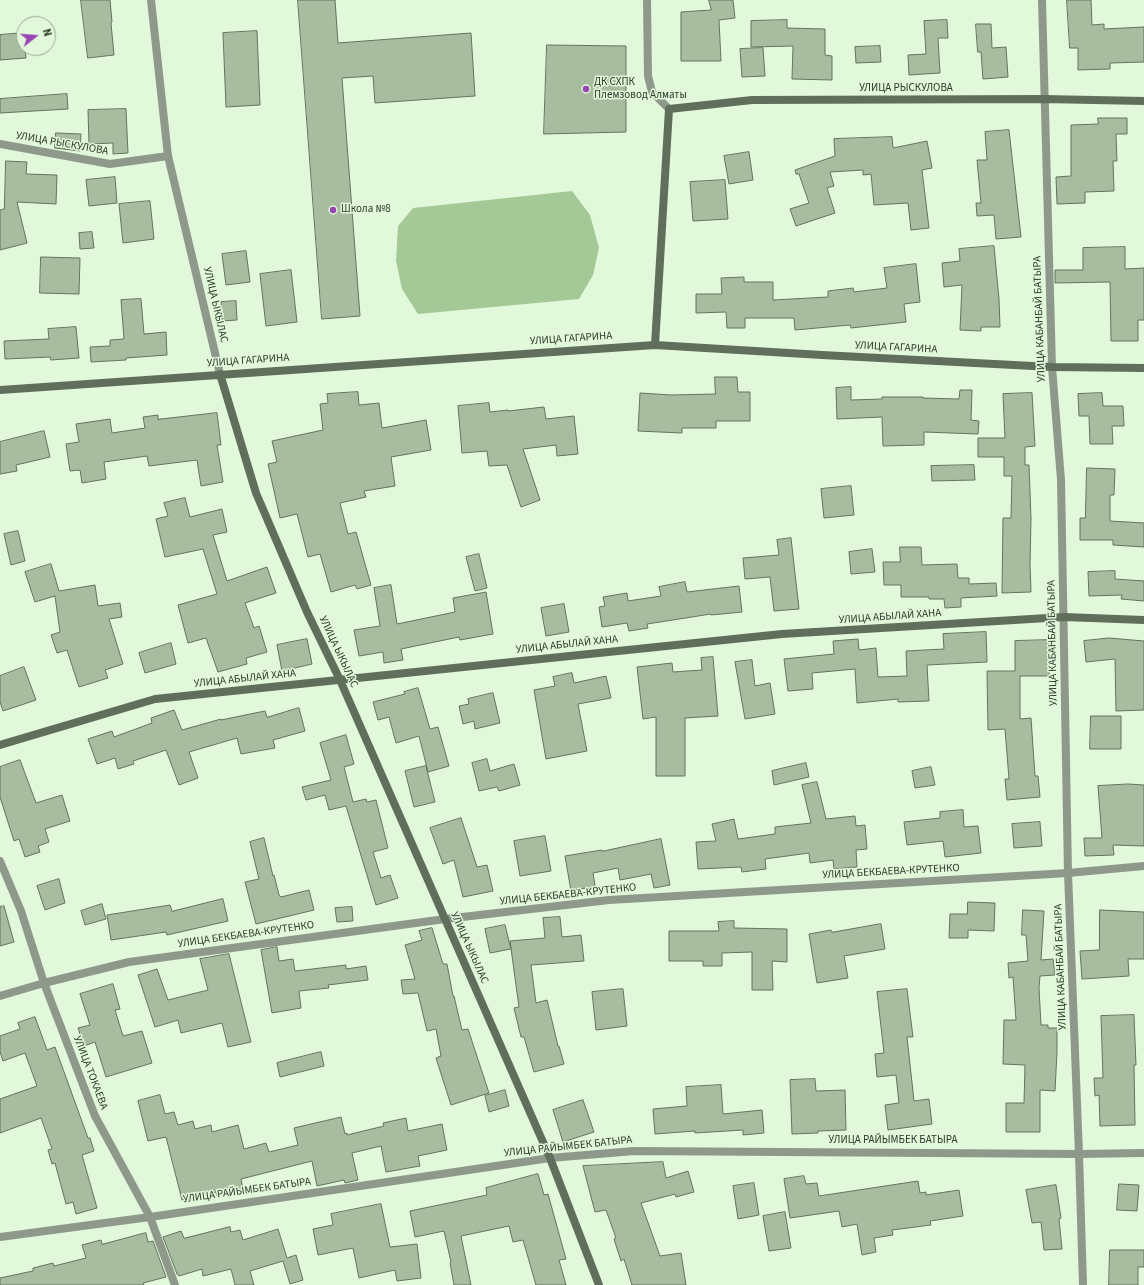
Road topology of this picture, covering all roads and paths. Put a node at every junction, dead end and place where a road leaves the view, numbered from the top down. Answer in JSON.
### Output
{"nodes":[{"id":1,"x":151,"y":0,"type":"edge"},
{"id":2,"x":647,"y":0,"type":"edge"},
{"id":3,"x":1042,"y":0,"type":"edge"},
{"id":4,"x":1044,"y":99,"type":"junction"},
{"id":5,"x":1144,"y":101,"type":"edge"},
{"id":6,"x":669,"y":109,"type":"junction"},
{"id":7,"x":0,"y":144,"type":"edge"},
{"id":8,"x":168,"y":156,"type":"junction"},
{"id":9,"x":655,"y":345,"type":"junction"},
{"id":10,"x":1052,"y":367,"type":"junction"},
{"id":11,"x":1144,"y":368,"type":"edge"},
{"id":12,"x":220,"y":374,"type":"junction"},
{"id":13,"x":0,"y":390,"type":"edge"},
{"id":14,"x":1064,"y":617,"type":"junction"},
{"id":15,"x":1144,"y":620,"type":"edge"},
{"id":16,"x":340,"y":680,"type":"junction"},
{"id":17,"x":0,"y":745,"type":"edge"},
{"id":18,"x":0,"y":862,"type":"edge"},
{"id":19,"x":1144,"y":866,"type":"edge"},
{"id":20,"x":1068,"y":873,"type":"junction"},
{"id":21,"x":444,"y":919,"type":"junction"},
{"id":22,"x":44,"y":983,"type":"junction"},
{"id":23,"x":0,"y":996,"type":"edge"},
{"id":24,"x":1144,"y":1153,"type":"edge"},
{"id":25,"x":1079,"y":1154,"type":"junction"},
{"id":26,"x":550,"y":1158,"type":"junction"},
{"id":27,"x":150,"y":1217,"type":"junction"},
{"id":28,"x":0,"y":1237,"type":"edge"},
{"id":29,"x":175,"y":1285,"type":"edge"},
{"id":30,"x":599,"y":1285,"type":"edge"},
{"id":31,"x":1083,"y":1285,"type":"edge"}],
"edges":[{"from":1,"to":8,"type":"street","name":"УЛИЦА ЫКЫЛАС"},
{"from":2,"to":6,"type":"street"},
{"from":3,"to":4,"type":"street","name":"УЛИЦА КАБАНБАЙ БАТЫРА"},
{"from":4,"to":5,"type":"street","name":"УЛИЦА РЫСКУЛОВА"},
{"from":4,"to":6,"type":"street","name":"УЛИЦА РЫСКУЛОВА"},
{"from":4,"to":10,"type":"street","name":"УЛИЦА КАБАНБАЙ БАТЫРА"},
{"from":6,"to":9,"type":"street"},
{"from":7,"to":8,"type":"street","name":"УЛИЦА РЫСКУЛОВА"},
{"from":8,"to":12,"type":"street","name":"УЛИЦА ЫКЫЛАС"},
{"from":9,"to":10,"type":"street","name":"УЛИЦА ГАГАРИНА"},
{"from":9,"to":12,"type":"street","name":"УЛИЦА ГАГАРИНА"},
{"from":10,"to":11,"type":"street","name":"УЛИЦА ГАГАРИНА"},
{"from":10,"to":14,"type":"street","name":"УЛИЦА КАБАНБАЙ БАТЫРА"},
{"from":12,"to":13,"type":"street","name":"УЛИЦА ГАГАРИНА"},
{"from":12,"to":16,"type":"street","name":"УЛИЦА ЫКЫЛАС"},
{"from":14,"to":15,"type":"street","name":"УЛИЦА АБЫЛАЙ ХАНА"},
{"from":14,"to":16,"type":"street","name":"УЛИЦА АБЫЛАЙ ХАНА"},
{"from":14,"to":20,"type":"street","name":"УЛИЦА КАБАНБАЙ БАТЫРА"},
{"from":16,"to":17,"type":"street","name":"УЛИЦА АБЫЛАЙ ХАНА"},
{"from":16,"to":21,"type":"street","name":"УЛИЦА ЫКЫЛАС"},
{"from":18,"to":22,"type":"street","name":"УЛИЦА ТОКАЕВА"},
{"from":19,"to":20,"type":"street","name":"УЛИЦА БЕКБАЕВА-КРУТЕНКО"},
{"from":20,"to":21,"type":"street","name":"УЛИЦА БЕКБАЕВА-КРУТЕНКО"},
{"from":20,"to":25,"type":"street","name":"УЛИЦА КАБАНБАЙ БАТЫРА"},
{"from":21,"to":22,"type":"street","name":"УЛИЦА БЕКБАЕВА-КРУТЕНКО"},
{"from":21,"to":26,"type":"street","name":"УЛИЦА ЫКЫЛАС"},
{"from":22,"to":23,"type":"street","name":"УЛИЦА БЕКБАЕВА-КРУТЕНКО"},
{"from":22,"to":27,"type":"street","name":"УЛИЦА ТОКАЕВА"},
{"from":24,"to":25,"type":"street","name":"УЛИЦА РАЙЫМБЕК БАТЫРА"},
{"from":25,"to":26,"type":"street","name":"УЛИЦА РАЙЫМБЕК БАТЫРА"},
{"from":25,"to":31,"type":"street","name":"УЛИЦА КАБАНБАЙ БАТЫРА"},
{"from":26,"to":27,"type":"street","name":"УЛИЦА РАЙЫМБЕК БАТЫРА"},
{"from":26,"to":30,"type":"street","name":"УЛИЦА ЫКЫЛАС"},
{"from":27,"to":28,"type":"street","name":"УЛИЦА РАЙЫМБЕК БАТЫРА"},
{"from":27,"to":29,"type":"street","name":"УЛИЦА ТОКАЕВА"}]}
